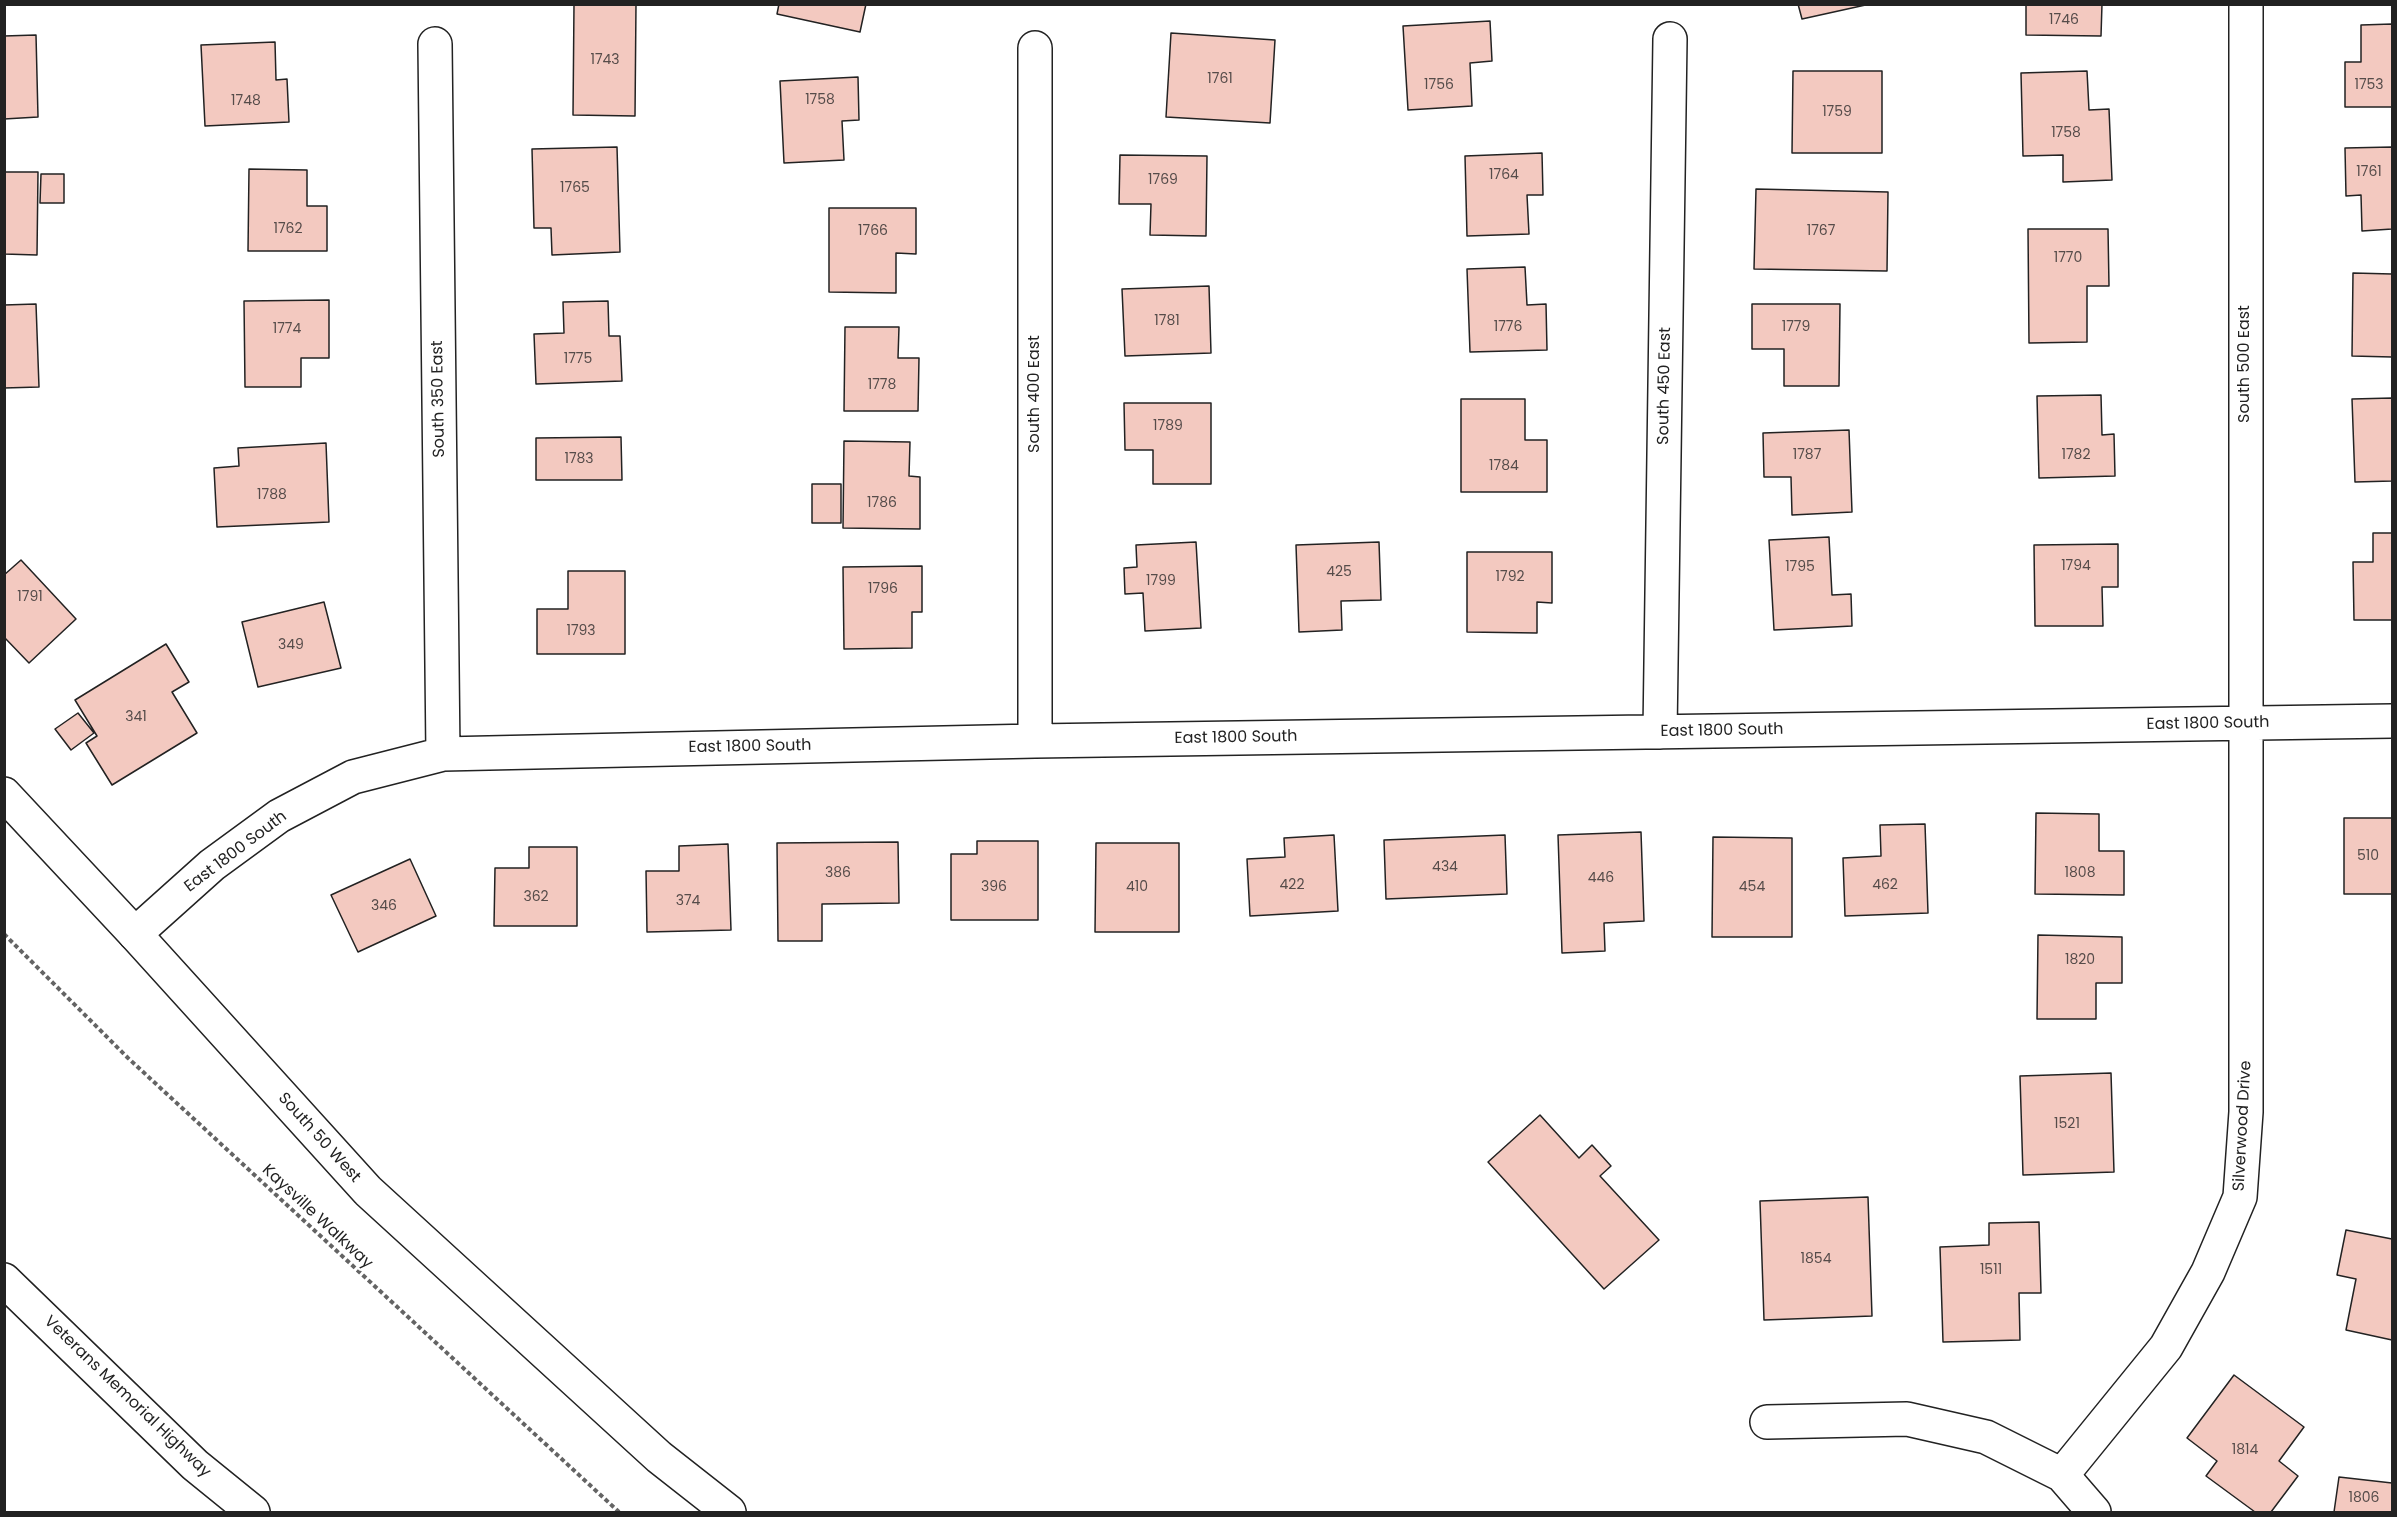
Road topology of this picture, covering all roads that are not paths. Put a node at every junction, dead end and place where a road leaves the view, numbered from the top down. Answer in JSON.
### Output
{"nodes":[{"id":1,"x":2246,"y":4,"type":"edge"},
{"id":2,"x":1670,"y":39,"type":"dead end"},
{"id":3,"x":435,"y":44,"type":"dead end"},
{"id":4,"x":1035,"y":48,"type":"dead end"},
{"id":5,"x":2392,"y":721,"type":"edge"},
{"id":6,"x":2245,"y":723,"type":"junction"},
{"id":7,"x":1660,"y":732,"type":"junction"},
{"id":8,"x":1035,"y":741,"type":"junction"},
{"id":9,"x":443,"y":753,"type":"junction"},
{"id":10,"x":4,"y":794,"type":"edge"},
{"id":11,"x":135,"y":934,"type":"junction"},
{"id":12,"x":4,"y":1280,"type":"edge"},
{"id":13,"x":1767,"y":1422,"type":"dead end"},
{"id":14,"x":2062,"y":1474,"type":"junction"},
{"id":15,"x":253,"y":1512,"type":"edge"},
{"id":16,"x":729,"y":1512,"type":"edge"},
{"id":17,"x":2094,"y":1512,"type":"edge"}],
"edges":[{"from":1,"to":6,"type":"main road","name":"South 500 East"},
{"from":2,"to":7,"type":"main road","name":"South 450 East"},
{"from":3,"to":9,"type":"main road","name":"South 350 East"},
{"from":4,"to":8,"type":"main road","name":"South 400 East"},
{"from":5,"to":6,"type":"main road","name":"East 1800 South"},
{"from":6,"to":7,"type":"main road","name":"East 1800 South"},
{"from":6,"to":14,"type":"main road","name":"Silverwood Drive"},
{"from":7,"to":8,"type":"main road","name":"East 1800 South"},
{"from":8,"to":9,"type":"main road","name":"East 1800 South"},
{"from":9,"to":11,"type":"main road","name":"East 1800 South"},
{"from":10,"to":11,"type":"main road","name":"South 50 West"},
{"from":11,"to":16,"type":"main road","name":"South 50 West"},
{"from":12,"to":15,"type":"main road","name":"Veterans Memorial Highway"},
{"from":13,"to":14,"type":"main road"},
{"from":14,"to":17,"type":"main road"}]}
